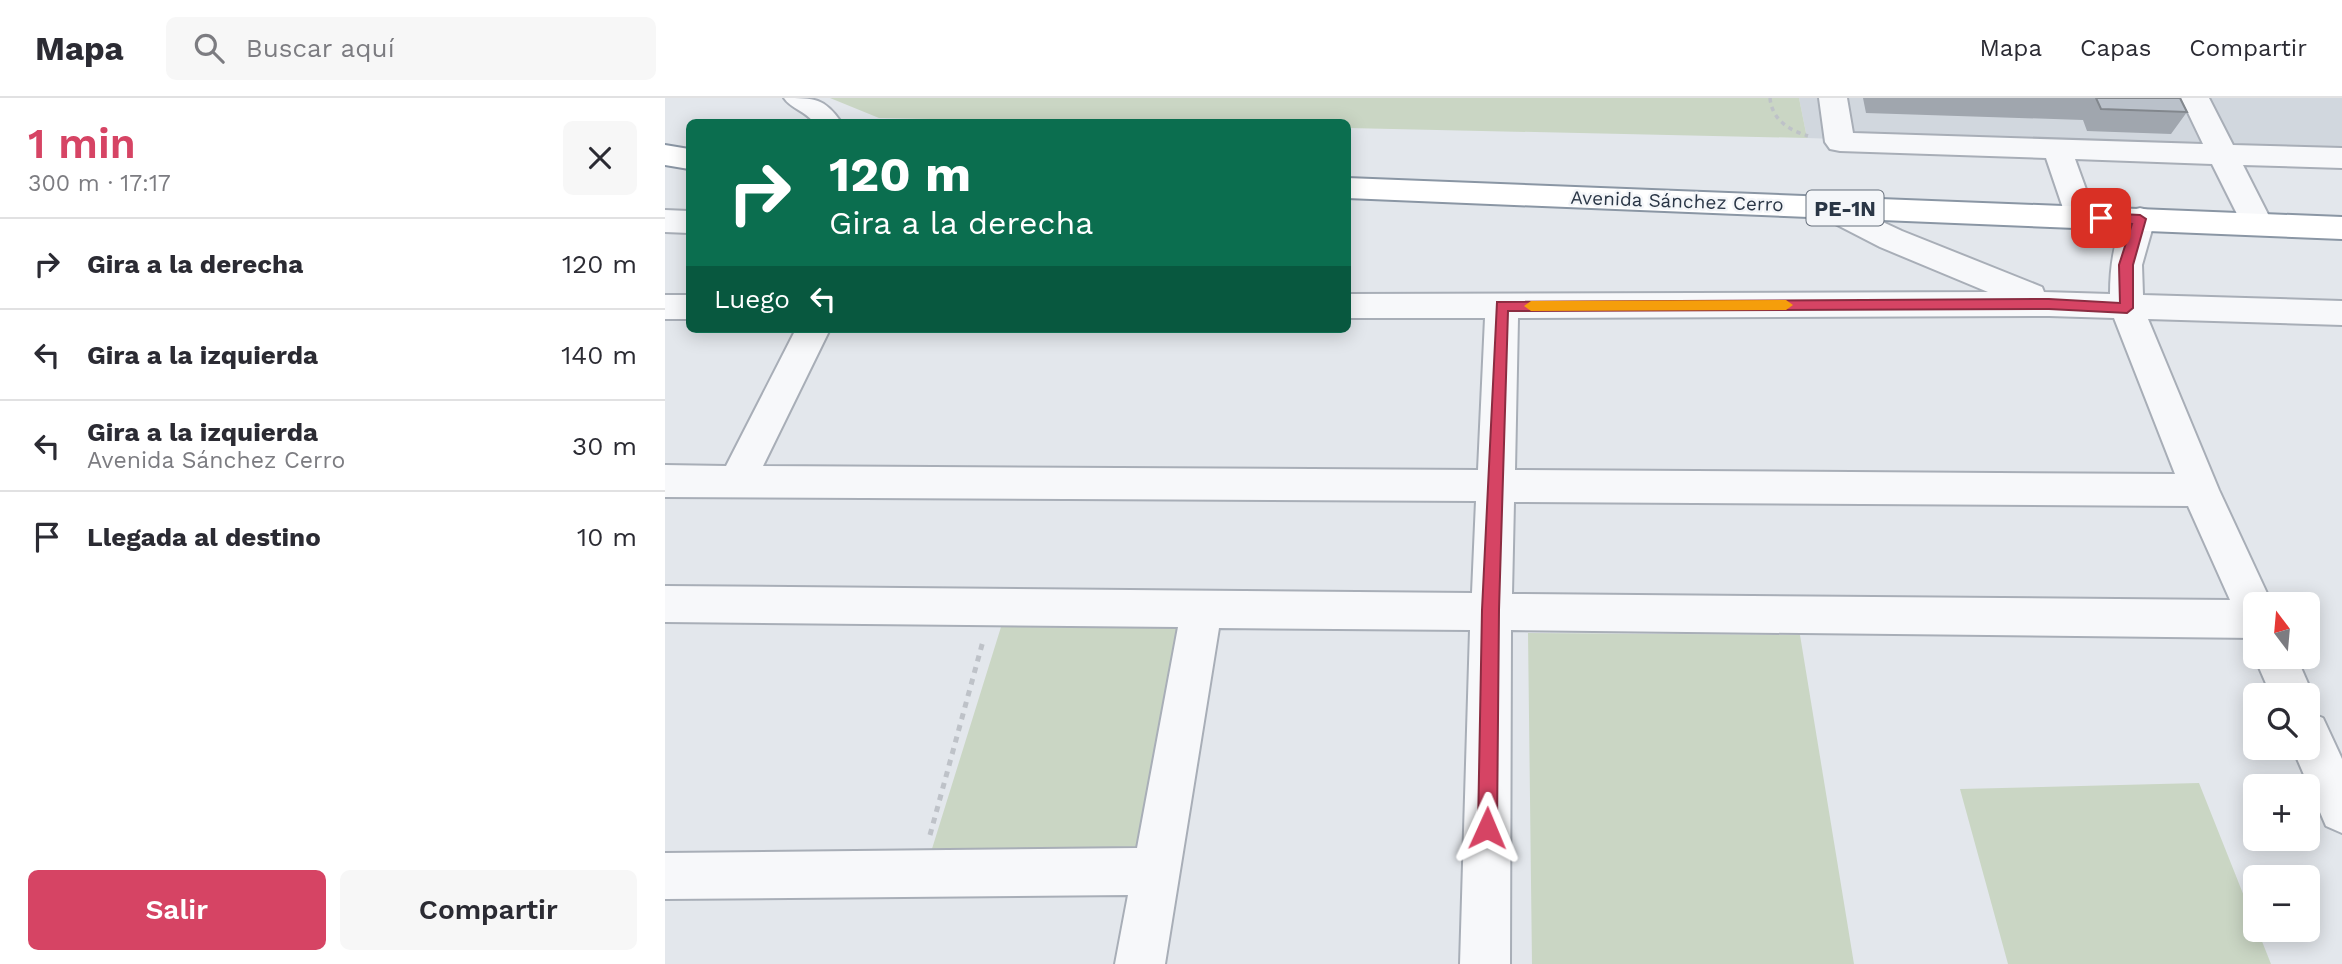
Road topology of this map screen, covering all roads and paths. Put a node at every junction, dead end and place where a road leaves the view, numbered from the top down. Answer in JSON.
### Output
{"nodes":[{"id":1,"x":1770,"y":98,"type":"edge"},
{"id":2,"x":1833,"y":98,"type":"edge"},
{"id":3,"x":2195,"y":98,"type":"edge"},
{"id":4,"x":1840,"y":142,"type":"junction"},
{"id":5,"x":2057,"y":149,"type":"junction"},
{"id":6,"x":665,"y":155,"type":"edge"},
{"id":7,"x":2223,"y":155,"type":"junction"},
{"id":8,"x":2342,"y":158,"type":"edge"},
{"id":9,"x":686,"y":160,"type":"edge"},
{"id":10,"x":686,"y":161,"type":"edge"},
{"id":11,"x":665,"y":164,"type":"edge"},
{"id":12,"x":1351,"y":188,"type":"edge"},
{"id":13,"x":1827,"y":207,"type":"junction"},
{"id":14,"x":2081,"y":217,"type":"junction"},
{"id":15,"x":2140,"y":219,"type":"junction"},
{"id":16,"x":665,"y":222,"type":"edge"},
{"id":17,"x":686,"y":222,"type":"edge"},
{"id":18,"x":2257,"y":224,"type":"junction"},
{"id":19,"x":2342,"y":228,"type":"edge"},
{"id":20,"x":2049,"y":304,"type":"junction"},
{"id":21,"x":1351,"y":306,"type":"edge"},
{"id":22,"x":1501,"y":306,"type":"junction"},
{"id":23,"x":665,"y":307,"type":"edge"},
{"id":24,"x":686,"y":307,"type":"edge"},
{"id":25,"x":2127,"y":308,"type":"junction"},
{"id":26,"x":2342,"y":313,"type":"edge"},
{"id":27,"x":811,"y":333,"type":"edge"},
{"id":28,"x":665,"y":481,"type":"edge"},
{"id":29,"x":736,"y":482,"type":"junction"},
{"id":30,"x":1496,"y":485,"type":"junction"},
{"id":31,"x":2200,"y":491,"type":"junction"},
{"id":32,"x":2247,"y":592,"type":"edge"},
{"id":33,"x":665,"y":604,"type":"edge"},
{"id":34,"x":993,"y":607,"type":"junction"},
{"id":35,"x":1202,"y":609,"type":"junction"},
{"id":36,"x":1490,"y":610,"type":"junction"},
{"id":37,"x":2243,"y":620,"type":"edge"},
{"id":38,"x":2320,"y":760,"type":"edge"},
{"id":39,"x":2342,"y":810,"type":"edge"},
{"id":40,"x":1156,"y":871,"type":"junction"},
{"id":41,"x":919,"y":873,"type":"junction"},
{"id":42,"x":665,"y":876,"type":"edge"},
{"id":43,"x":1140,"y":964,"type":"edge"},
{"id":44,"x":1485,"y":964,"type":"edge"}],
"edges":[{"from":1,"to":4,"type":"path"},
{"from":2,"to":4,"type":"street"},
{"from":3,"to":7,"type":"street"},
{"from":4,"to":5,"type":"street"},
{"from":5,"to":7,"type":"street"},
{"from":5,"to":14,"type":"street"},
{"from":6,"to":9,"type":"highway"},
{"from":7,"to":8,"type":"street"},
{"from":7,"to":18,"type":"street"},
{"from":10,"to":11,"type":"highway"},
{"from":12,"to":13,"type":"highway","name":"Avenida Sánchez Cerro","number":"PE-1N"},
{"from":13,"to":14,"type":"highway","name":"Avenida Sánchez Cerro","number":"PE-1N"},
{"from":13,"to":20,"type":"street"},
{"from":14,"to":15,"type":"highway","name":"Avenida Sánchez Cerro","number":"PE-1N"},
{"from":15,"to":18,"type":"highway","name":"Avenida Sánchez Cerro","number":"PE-1N"},
{"from":15,"to":25,"type":"street"},
{"from":16,"to":17,"type":"street"},
{"from":18,"to":19,"type":"highway","name":"Avenida Sánchez Cerro","number":"PE-1N"},
{"from":20,"to":22,"type":"street"},
{"from":20,"to":25,"type":"street"},
{"from":21,"to":22,"type":"street"},
{"from":22,"to":30,"type":"street"},
{"from":23,"to":24,"type":"street"},
{"from":25,"to":26,"type":"street"},
{"from":25,"to":31,"type":"street"},
{"from":27,"to":29,"type":"street"},
{"from":28,"to":29,"type":"street"},
{"from":29,"to":30,"type":"street"},
{"from":30,"to":31,"type":"street"},
{"from":30,"to":36,"type":"street"},
{"from":31,"to":32,"type":"street"},
{"from":33,"to":34,"type":"street"},
{"from":34,"to":35,"type":"street"},
{"from":34,"to":41,"type":"path"},
{"from":35,"to":36,"type":"street"},
{"from":35,"to":40,"type":"street"},
{"from":36,"to":37,"type":"street"},
{"from":36,"to":44,"type":"street"},
{"from":38,"to":39,"type":"street"},
{"from":40,"to":41,"type":"street"},
{"from":40,"to":43,"type":"street"},
{"from":41,"to":42,"type":"street"}]}
